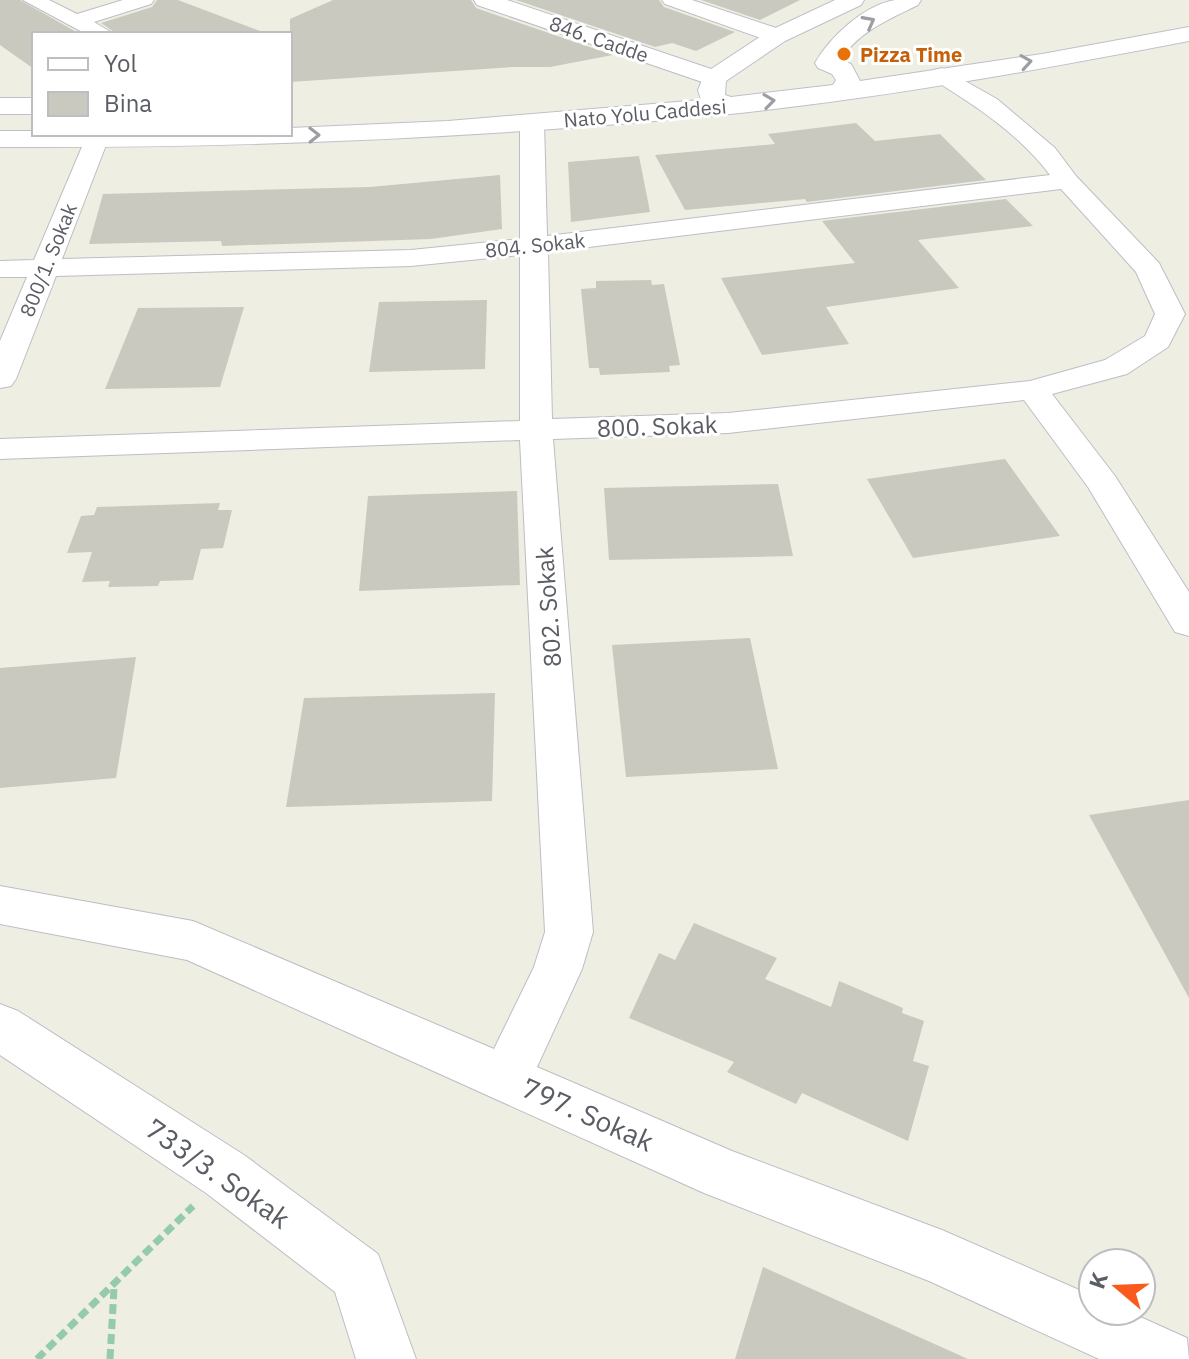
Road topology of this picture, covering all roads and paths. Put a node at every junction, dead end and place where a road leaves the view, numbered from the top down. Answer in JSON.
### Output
{"nodes":[{"id":1,"x":33,"y":0,"type":"edge"},
{"id":2,"x":144,"y":0,"type":"edge"},
{"id":3,"x":485,"y":0,"type":"edge"},
{"id":4,"x":672,"y":0,"type":"edge"},
{"id":5,"x":853,"y":0,"type":"edge"},
{"id":6,"x":910,"y":0,"type":"edge"},
{"id":7,"x":75,"y":21,"type":"junction"},
{"id":8,"x":99,"y":32,"type":"edge"},
{"id":9,"x":1189,"y":34,"type":"edge"},
{"id":10,"x":777,"y":36,"type":"junction"},
{"id":11,"x":868,"y":58,"type":"dead end"},
{"id":12,"x":827,"y":63,"type":"junction"},
{"id":13,"x":798,"y":67,"type":"dead end"},
{"id":14,"x":770,"y":71,"type":"dead end"},
{"id":15,"x":942,"y":75,"type":"junction"},
{"id":16,"x":714,"y":78,"type":"junction"},
{"id":17,"x":651,"y":83,"type":"dead end"},
{"id":18,"x":843,"y":91,"type":"junction"},
{"id":19,"x":0,"y":106,"type":"edge"},
{"id":20,"x":32,"y":106,"type":"edge"},
{"id":21,"x":729,"y":106,"type":"junction"},
{"id":22,"x":532,"y":122,"type":"junction"},
{"id":23,"x":0,"y":139,"type":"edge"},
{"id":24,"x":96,"y":140,"type":"junction"},
{"id":25,"x":1067,"y":181,"type":"junction"},
{"id":26,"x":532,"y":246,"type":"junction"},
{"id":27,"x":44,"y":268,"type":"junction"},
{"id":28,"x":0,"y":269,"type":"edge"},
{"id":29,"x":0,"y":379,"type":"edge"},
{"id":30,"x":1032,"y":390,"type":"junction"},
{"id":31,"x":536,"y":431,"type":"junction"},
{"id":32,"x":0,"y":449,"type":"edge"},
{"id":33,"x":1189,"y":623,"type":"edge"},
{"id":34,"x":0,"y":905,"type":"edge"},
{"id":35,"x":0,"y":1027,"type":"edge"},
{"id":36,"x":506,"y":1078,"type":"junction"},
{"id":37,"x":225,"y":1174,"type":"junction"},
{"id":38,"x":114,"y":1286,"type":"junction"},
{"id":39,"x":37,"y":1359,"type":"edge"},
{"id":40,"x":110,"y":1359,"type":"edge"},
{"id":41,"x":386,"y":1359,"type":"edge"},
{"id":42,"x":1166,"y":1359,"type":"edge"}],
"edges":[{"from":1,"to":7,"type":"street"},
{"from":2,"to":7,"type":"street"},
{"from":3,"to":16,"type":"main road","name":"846. Cadde"},
{"from":4,"to":10,"type":"street"},
{"from":5,"to":10,"type":"main road"},
{"from":12,"to":6,"type":"main road","one_way":true},
{"from":7,"to":8,"type":"street"},
{"from":15,"to":9,"type":"main road","name":"Nato Yolu Caddesi","one_way":true},
{"from":10,"to":16,"type":"main road"},
{"from":11,"to":12,"type":"main road"},
{"from":12,"to":13,"type":"main road"},
{"from":12,"to":18,"type":"main road"},
{"from":14,"to":16,"type":"main road","name":"Nato Yolu Caddesi"},
{"from":15,"to":18,"type":"main road","name":"Nato Yolu Caddesi"},
{"from":15,"to":25,"type":"street"},
{"from":16,"to":17,"type":"main road","name":"Nato Yolu Caddesi"},
{"from":16,"to":21,"type":"main road"},
{"from":21,"to":18,"type":"main road","name":"Nato Yolu Caddesi","one_way":true},
{"from":19,"to":20,"type":"main road"},
{"from":21,"to":22,"type":"main road","name":"Nato Yolu Caddesi"},
{"from":24,"to":22,"type":"main road","name":"Nato Yolu Caddesi","one_way":true},
{"from":22,"to":26,"type":"street","name":"802. Sokak"},
{"from":23,"to":24,"type":"main road","name":"Nato Yolu Caddesi"},
{"from":24,"to":27,"type":"street","name":"800/1. Sokak"},
{"from":25,"to":26,"type":"street","name":"804. Sokak"},
{"from":25,"to":30,"type":"street","name":"800. Sokak"},
{"from":26,"to":27,"type":"street","name":"804. Sokak"},
{"from":26,"to":31,"type":"street","name":"802. Sokak"},
{"from":27,"to":28,"type":"street","name":"804. Sokak"},
{"from":27,"to":29,"type":"street","name":"800/1. Sokak"},
{"from":30,"to":31,"type":"street","name":"800. Sokak"},
{"from":30,"to":33,"type":"street"},
{"from":31,"to":32,"type":"street","name":"800. Sokak"},
{"from":31,"to":36,"type":"street","name":"802. Sokak"},
{"from":34,"to":36,"type":"street","name":"797. Sokak"},
{"from":35,"to":37,"type":"street","name":"733/3. Sokak"},
{"from":36,"to":42,"type":"street","name":"797. Sokak"},
{"from":37,"to":38,"type":"path"},
{"from":37,"to":41,"type":"street","name":"733/3. Sokak"},
{"from":38,"to":39,"type":"path"},
{"from":38,"to":40,"type":"path"}]}
